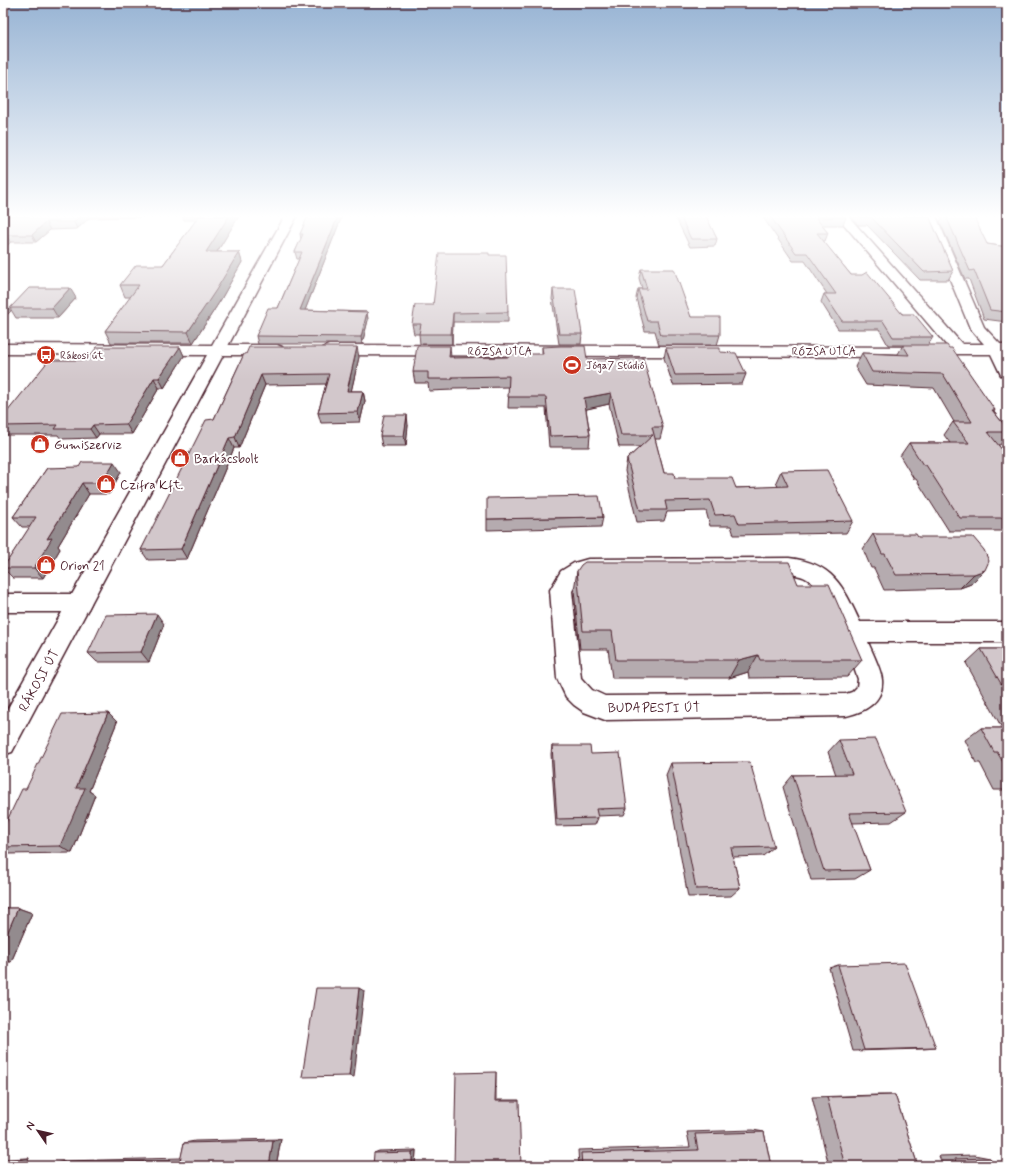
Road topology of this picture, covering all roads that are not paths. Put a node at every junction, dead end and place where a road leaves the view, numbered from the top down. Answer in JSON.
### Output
{"nodes":[{"id":1,"x":261,"y":271,"type":"edge"},
{"id":2,"x":890,"y":271,"type":"edge"},
{"id":3,"x":952,"y":271,"type":"edge"},
{"id":4,"x":3,"y":349,"type":"edge"},
{"id":5,"x":958,"y":349,"type":"junction"},
{"id":6,"x":1002,"y":349,"type":"edge"},
{"id":7,"x":218,"y":350,"type":"junction"},
{"id":8,"x":293,"y":350,"type":"edge"},
{"id":9,"x":316,"y":350,"type":"edge"},
{"id":10,"x":1007,"y":372,"type":"edge"},
{"id":11,"x":3,"y":603,"type":"edge"},
{"id":12,"x":80,"y":603,"type":"junction"},
{"id":13,"x":852,"y":632,"type":"junction"},
{"id":14,"x":1007,"y":632,"type":"edge"},
{"id":15,"x":3,"y":743,"type":"edge"}],
"edges":[{"from":1,"to":7,"type":"street","name":"RÁKOSI ÚT"},
{"from":2,"to":5,"type":"street"},
{"from":3,"to":6,"type":"street"},
{"from":4,"to":7,"type":"street"},
{"from":5,"to":6,"type":"street","name":"RÓZSA UTCA"},
{"from":5,"to":9,"type":"street","name":"RÓZSA UTCA"},
{"from":6,"to":10,"type":"street"},
{"from":7,"to":8,"type":"street"},
{"from":7,"to":12,"type":"street","name":"RÁKOSI ÚT"},
{"from":11,"to":12,"type":"street"},
{"from":12,"to":15,"type":"street","name":"RÁKOSI ÚT"},
{"from":13,"to":13,"type":"street","name":"BUDAPESTI ÚT"},
{"from":13,"to":14,"type":"street"}]}
